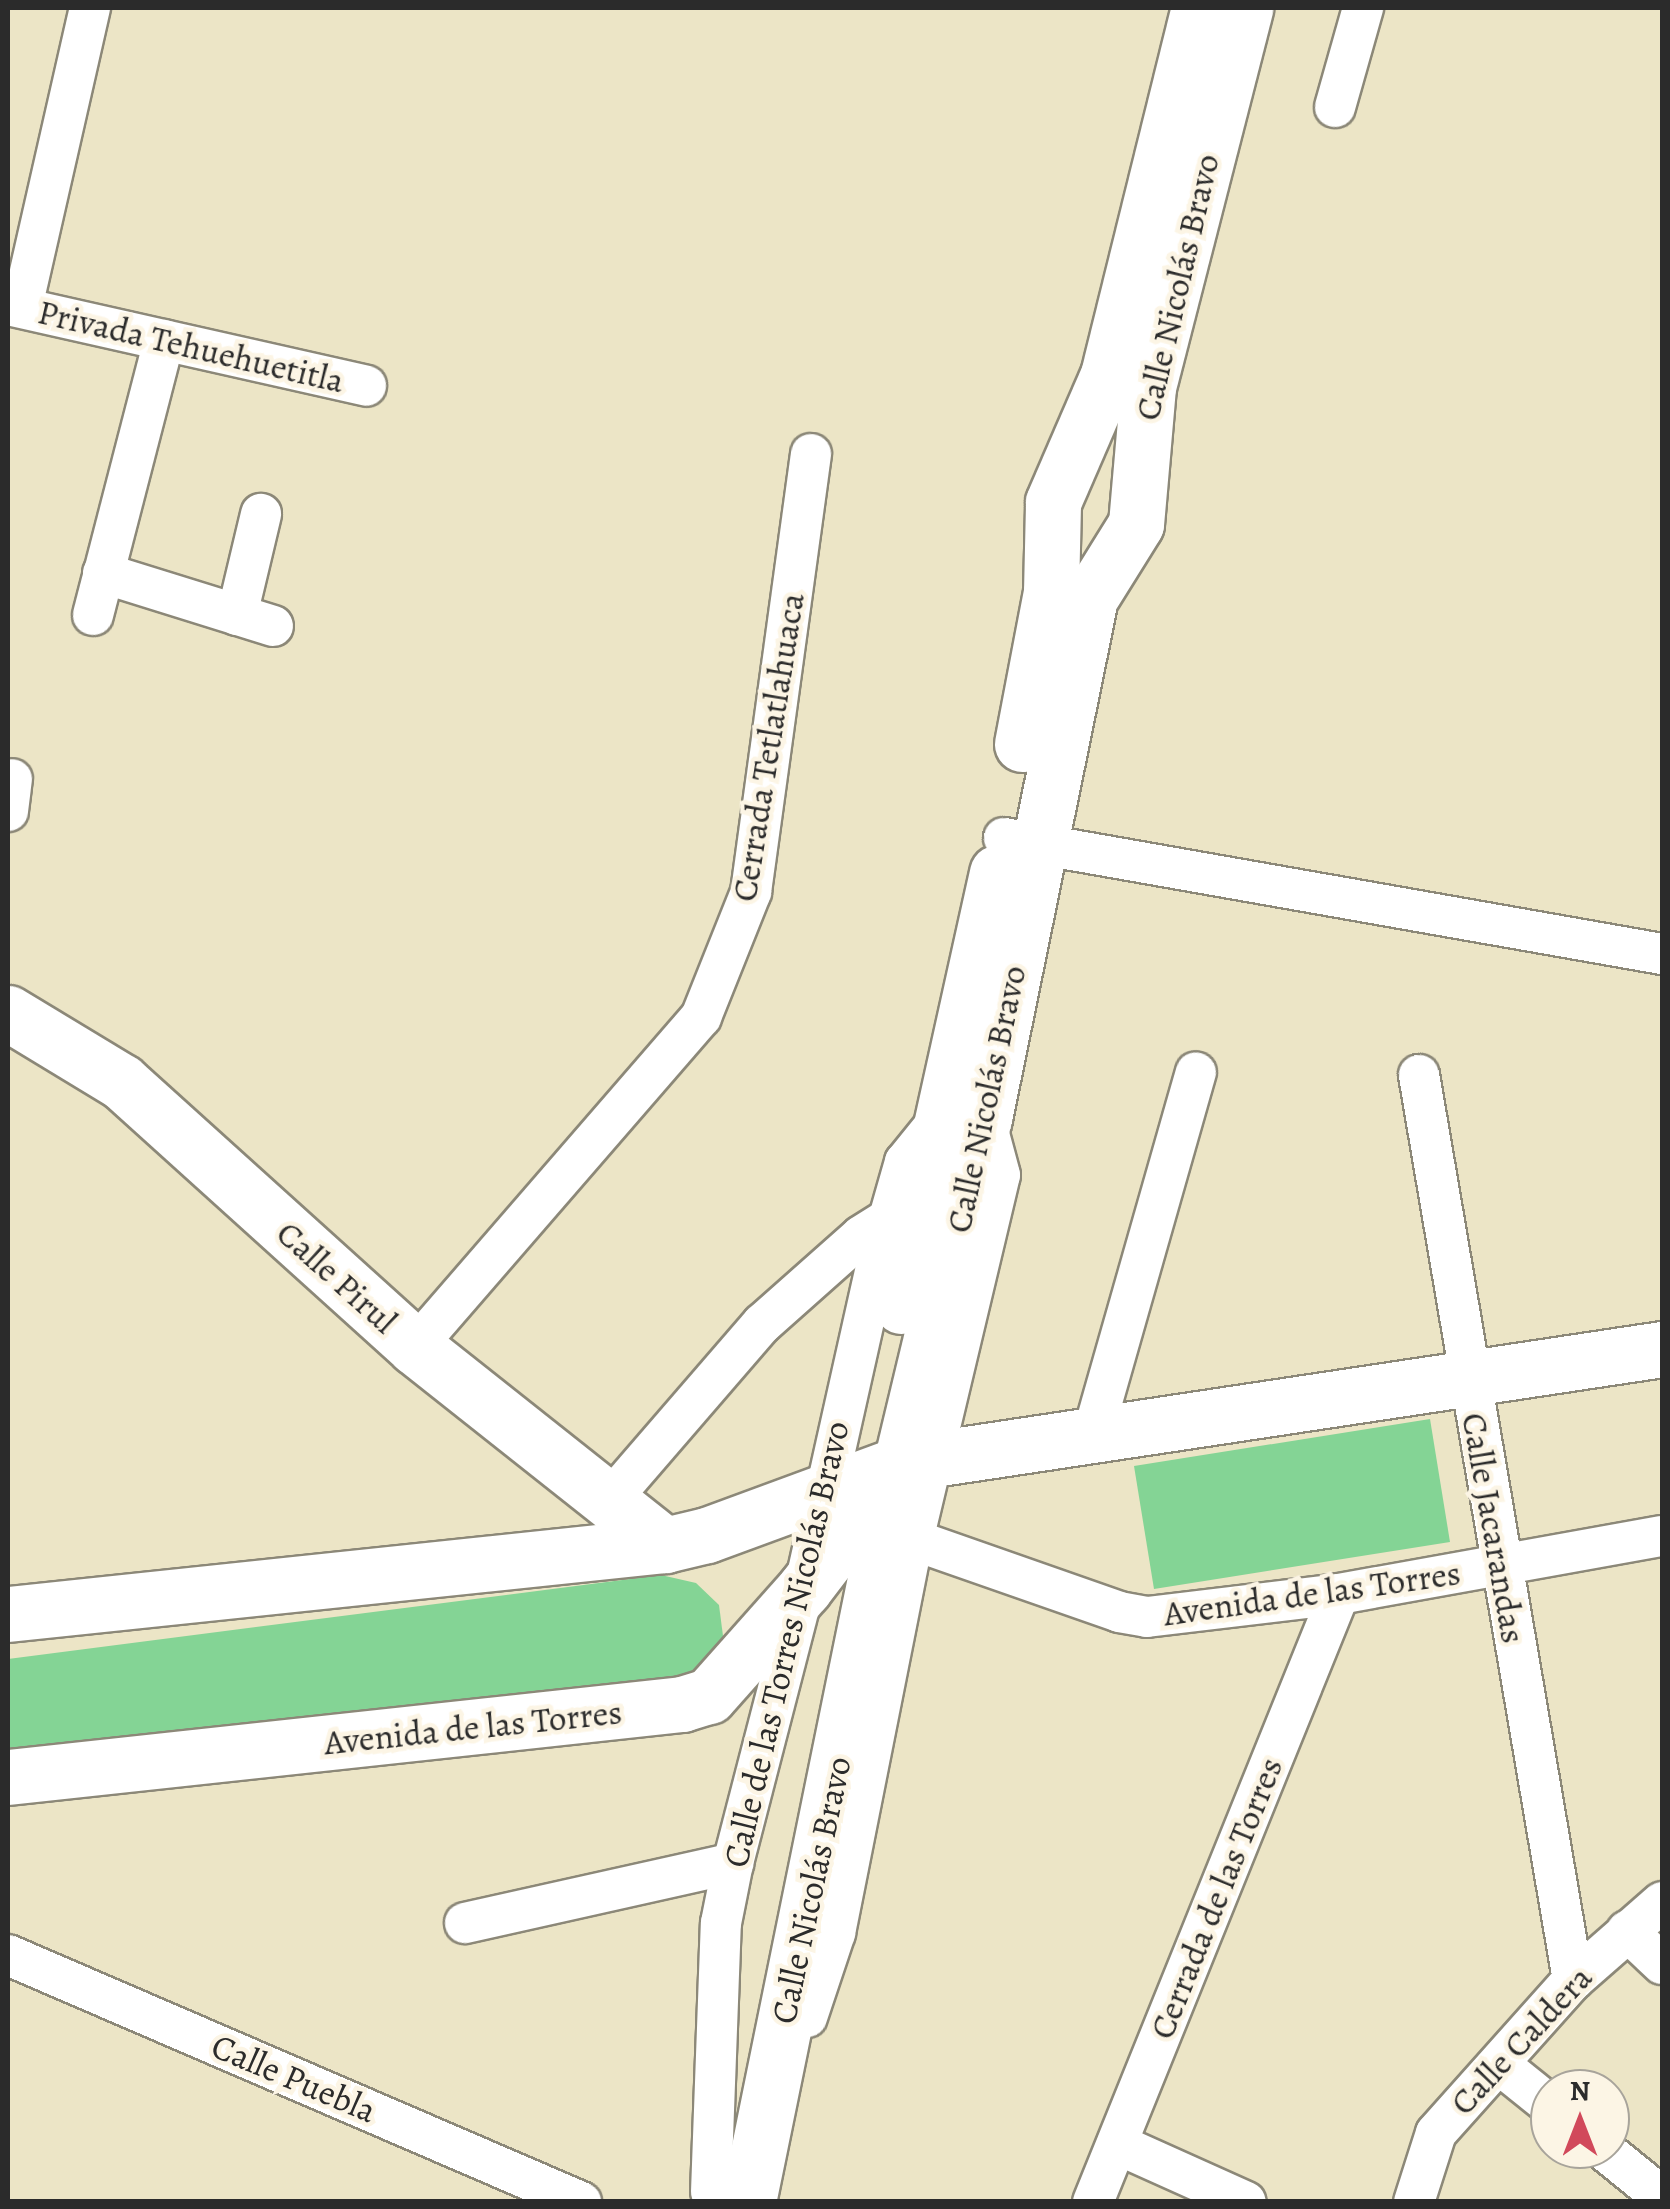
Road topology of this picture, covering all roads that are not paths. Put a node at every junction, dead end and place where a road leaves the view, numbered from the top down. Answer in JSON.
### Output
{"nodes":[{"id":1,"x":90,"y":8,"type":"edge"},
{"id":2,"x":1199,"y":8,"type":"edge"},
{"id":3,"x":1245,"y":8,"type":"edge"},
{"id":4,"x":1362,"y":8,"type":"edge"},
{"id":5,"x":1335,"y":107,"type":"dead end"},
{"id":6,"x":15,"y":306,"type":"edge"},
{"id":7,"x":164,"y":340,"type":"junction"},
{"id":8,"x":366,"y":386,"type":"dead end"},
{"id":9,"x":811,"y":454,"type":"dead end"},
{"id":10,"x":262,"y":514,"type":"dead end"},
{"id":11,"x":104,"y":573,"type":"junction"},
{"id":12,"x":93,"y":615,"type":"dead end"},
{"id":13,"x":1022,"y":841,"type":"junction"},
{"id":14,"x":1662,"y":954,"type":"edge"},
{"id":15,"x":8,"y":1013,"type":"edge"},
{"id":16,"x":1196,"y":1072,"type":"dead end"},
{"id":17,"x":1419,"y":1074,"type":"dead end"},
{"id":18,"x":963,"y":1117,"type":"junction"},
{"id":19,"x":888,"y":1220,"type":"junction"},
{"id":20,"x":415,"y":1347,"type":"junction"},
{"id":21,"x":1662,"y":1349,"type":"edge"},
{"id":22,"x":1469,"y":1380,"type":"junction"},
{"id":23,"x":1092,"y":1437,"type":"junction"},
{"id":24,"x":882,"y":1498,"type":"junction"},
{"id":25,"x":608,"y":1500,"type":"junction"},
{"id":26,"x":1662,"y":1536,"type":"edge"},
{"id":27,"x":665,"y":1545,"type":"junction"},
{"id":28,"x":1501,"y":1565,"type":"junction"},
{"id":29,"x":804,"y":1589,"type":"junction"},
{"id":30,"x":1339,"y":1594,"type":"junction"},
{"id":31,"x":8,"y":1614,"type":"edge"},
{"id":32,"x":8,"y":1777,"type":"edge"},
{"id":33,"x":733,"y":1864,"type":"junction"},
{"id":34,"x":1662,"y":1902,"type":"edge"},
{"id":35,"x":465,"y":1923,"type":"dead end"},
{"id":36,"x":1627,"y":1930,"type":"junction"},
{"id":37,"x":8,"y":1955,"type":"edge"},
{"id":38,"x":1662,"y":1964,"type":"edge"},
{"id":39,"x":1573,"y":1980,"type":"junction"},
{"id":40,"x":1500,"y":2064,"type":"junction"},
{"id":41,"x":1530,"y":2089,"type":"edge"},
{"id":42,"x":1117,"y":2144,"type":"junction"},
{"id":43,"x":1628,"y":2169,"type":"edge"},
{"id":44,"x":1662,"y":2196,"type":"edge"},
{"id":45,"x":729,"y":2197,"type":"edge"},
{"id":46,"x":581,"y":2202,"type":"edge"},
{"id":47,"x":1093,"y":2202,"type":"edge"},
{"id":48,"x":1246,"y":2202,"type":"edge"},
{"id":49,"x":1414,"y":2202,"type":"edge"}],
"edges":[{"from":1,"to":6,"type":"street","name":"Privada Tehuehuetitla"},
{"from":2,"to":13,"type":"main road","name":"Calle Nicolás Bravo"},
{"from":3,"to":13,"type":"main road","name":"Calle Nicolás Bravo"},
{"from":4,"to":5,"type":"street"},
{"from":6,"to":7,"type":"street","name":"Privada Tehuehuetitla"},
{"from":7,"to":8,"type":"street","name":"Privada Tehuehuetitla"},
{"from":7,"to":11,"type":"street"},
{"from":9,"to":20,"type":"street","name":"Cerrada Tetlatlahuaca"},
{"from":10,"to":11,"type":"street"},
{"from":11,"to":12,"type":"street"},
{"from":13,"to":14,"type":"street"},
{"from":13,"to":18,"type":"main road","name":"Calle Nicolás Bravo"},
{"from":15,"to":20,"type":"main road","name":"Calle Pirul"},
{"from":16,"to":23,"type":"street"},
{"from":17,"to":22,"type":"street","name":"Calle Jacarandas"},
{"from":18,"to":19,"type":"street","name":"Calle de las Torres Nicolás Bravo"},
{"from":18,"to":24,"type":"main road","name":"Calle Nicolás Bravo"},
{"from":18,"to":24,"type":"street"},
{"from":19,"to":24,"type":"street","name":"Calle de las Torres Nicolás Bravo"},
{"from":19,"to":25,"type":"street","name":"Calle Nicolás Bravo"},
{"from":20,"to":25,"type":"main road","name":"Calle Pirul"},
{"from":21,"to":22,"type":"main road"},
{"from":22,"to":23,"type":"main road"},
{"from":22,"to":28,"type":"street","name":"Calle Jacarandas"},
{"from":23,"to":24,"type":"main road"},
{"from":24,"to":27,"type":"main road"},
{"from":24,"to":29,"type":"main road","name":"Avenida de las Torres"},
{"from":24,"to":30,"type":"street","name":"Avenida de las Torres"},
{"from":24,"to":45,"type":"main road","name":"Calle Nicolás Bravo"},
{"from":25,"to":27,"type":"main road","name":"Calle Pirul"},
{"from":26,"to":28,"type":"street","name":"Avenida de las Torres"},
{"from":27,"to":31,"type":"main road"},
{"from":28,"to":30,"type":"street","name":"Avenida de las Torres"},
{"from":28,"to":39,"type":"street","name":"Calle Jacarandas"},
{"from":29,"to":32,"type":"main road","name":"Avenida de las Torres"},
{"from":29,"to":33,"type":"street","name":"Calle de las Torres Nicolás Bravo"},
{"from":30,"to":42,"type":"street","name":"Cerrada de las Torres"},
{"from":33,"to":35,"type":"street"},
{"from":33,"to":45,"type":"street","name":"Calle de las Torres Nicolás Bravo"},
{"from":34,"to":36,"type":"street","name":"Calle Caldera"},
{"from":36,"to":38,"type":"street"},
{"from":36,"to":39,"type":"street","name":"Calle Caldera"},
{"from":37,"to":46,"type":"street","name":"Calle Puebla"},
{"from":39,"to":40,"type":"street","name":"Calle Caldera"},
{"from":40,"to":41,"type":"street"},
{"from":40,"to":49,"type":"street","name":"Calle Caldera"},
{"from":42,"to":47,"type":"street","name":"Cerrada de las Torres"},
{"from":42,"to":48,"type":"street"},
{"from":43,"to":44,"type":"street"}]}
